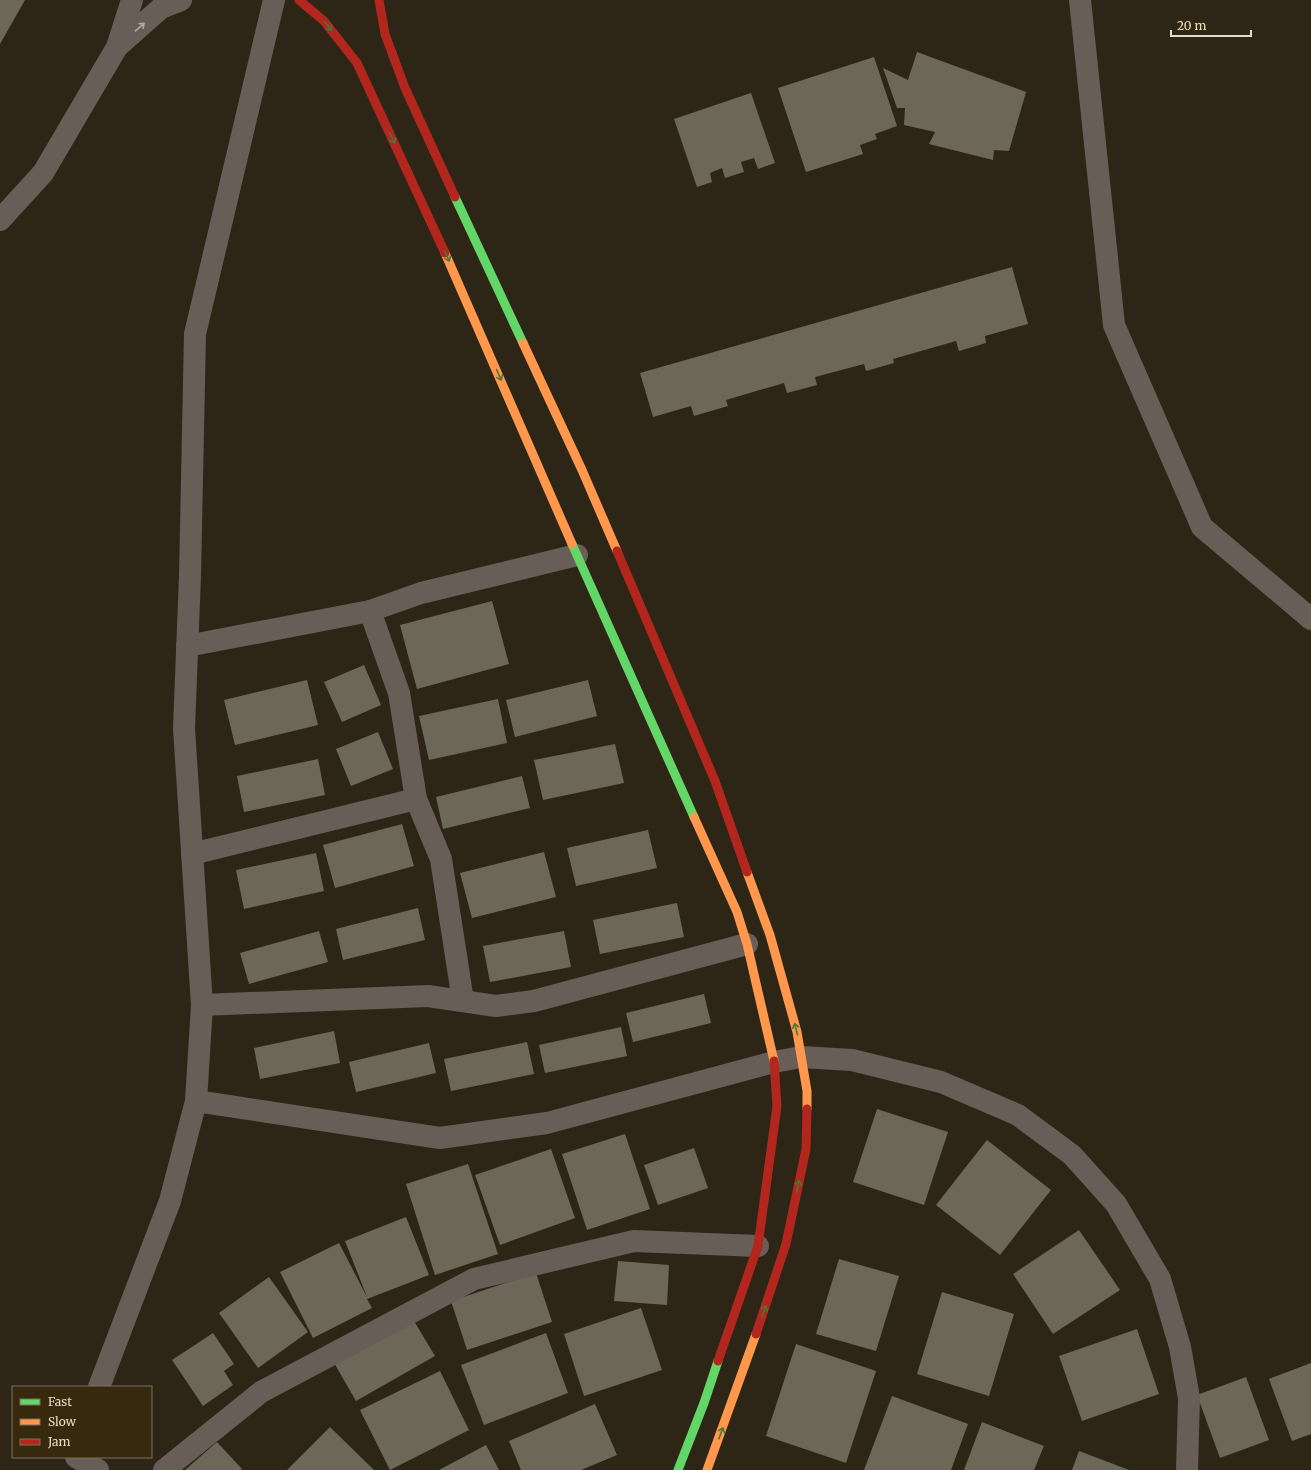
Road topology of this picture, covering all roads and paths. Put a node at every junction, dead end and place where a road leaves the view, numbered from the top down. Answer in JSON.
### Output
{"nodes":[{"id":1,"x":132,"y":0,"type":"edge"},
{"id":2,"x":181,"y":0,"type":"edge"},
{"id":3,"x":274,"y":0,"type":"edge"},
{"id":4,"x":299,"y":0,"type":"edge"},
{"id":5,"x":379,"y":0,"type":"edge"},
{"id":6,"x":1080,"y":0,"type":"edge"},
{"id":7,"x":117,"y":47,"type":"junction"},
{"id":8,"x":0,"y":220,"type":"edge"},
{"id":9,"x":577,"y":555,"type":"junction"},
{"id":10,"x":370,"y":611,"type":"junction"},
{"id":11,"x":1311,"y":618,"type":"edge"},
{"id":12,"x":187,"y":646,"type":"junction"},
{"id":13,"x":416,"y":799,"type":"junction"},
{"id":14,"x":192,"y":854,"type":"junction"},
{"id":15,"x":747,"y":944,"type":"junction"},
{"id":16,"x":463,"y":1000,"type":"junction"},
{"id":17,"x":202,"y":1005,"type":"junction"},
{"id":18,"x":801,"y":1057,"type":"junction"},
{"id":19,"x":774,"y":1062,"type":"junction"},
{"id":20,"x":196,"y":1100,"type":"junction"},
{"id":21,"x":758,"y":1246,"type":"junction"},
{"id":22,"x":99,"y":1386,"type":"edge"},
{"id":23,"x":72,"y":1458,"type":"edge"},
{"id":24,"x":78,"y":1458,"type":"edge"},
{"id":25,"x":67,"y":1470,"type":"edge"},
{"id":26,"x":98,"y":1470,"type":"edge"},
{"id":27,"x":164,"y":1470,"type":"edge"},
{"id":28,"x":678,"y":1470,"type":"edge"},
{"id":29,"x":707,"y":1470,"type":"edge"},
{"id":30,"x":1187,"y":1470,"type":"edge"}],
"edges":[{"from":1,"to":7,"type":"street"},
{"from":7,"to":2,"type":"street","one_way":true},
{"from":3,"to":12,"type":"street"},
{"from":4,"to":9,"type":"street","one_way":true},
{"from":18,"to":5,"type":"street","one_way":true},
{"from":6,"to":11,"type":"street"},
{"from":7,"to":8,"type":"street"},
{"from":9,"to":10,"type":"street"},
{"from":9,"to":15,"type":"street"},
{"from":10,"to":12,"type":"street"},
{"from":10,"to":13,"type":"street"},
{"from":12,"to":14,"type":"street"},
{"from":13,"to":14,"type":"street"},
{"from":13,"to":16,"type":"street"},
{"from":14,"to":17,"type":"street"},
{"from":15,"to":16,"type":"street"},
{"from":15,"to":19,"type":"street"},
{"from":16,"to":17,"type":"street"},
{"from":17,"to":20,"type":"street"},
{"from":18,"to":19,"type":"street"},
{"from":29,"to":18,"type":"street","one_way":true},
{"from":18,"to":30,"type":"street"},
{"from":19,"to":20,"type":"street"},
{"from":19,"to":21,"type":"street"},
{"from":20,"to":22,"type":"street"},
{"from":21,"to":27,"type":"street"},
{"from":21,"to":28,"type":"street"},
{"from":23,"to":25,"type":"street"},
{"from":24,"to":26,"type":"street"}]}
